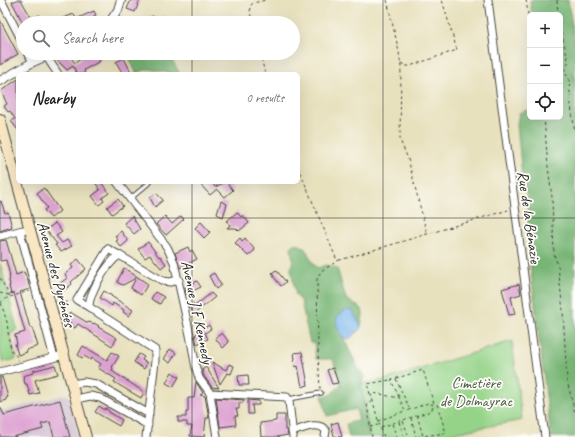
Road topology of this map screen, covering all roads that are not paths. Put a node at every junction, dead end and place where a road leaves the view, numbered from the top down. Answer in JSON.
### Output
{"nodes":[{"id":1,"x":1,"y":0,"type":"edge"},
{"id":2,"x":121,"y":0,"type":"edge"},
{"id":3,"x":488,"y":0,"type":"edge"},
{"id":4,"x":114,"y":16,"type":"edge"},
{"id":5,"x":16,"y":30,"type":"edge"},
{"id":6,"x":37,"y":60,"type":"edge"},
{"id":7,"x":52,"y":60,"type":"edge"},
{"id":8,"x":33,"y":62,"type":"joint"},
{"id":9,"x":57,"y":72,"type":"edge"},
{"id":10,"x":0,"y":81,"type":"edge"},
{"id":11,"x":0,"y":119,"type":"edge"},
{"id":12,"x":119,"y":184,"type":"edge"},
{"id":13,"x":148,"y":184,"type":"edge"},
{"id":14,"x":130,"y":199,"type":"junction"},
{"id":15,"x":24,"y":229,"type":"junction"},
{"id":16,"x":0,"y":236,"type":"edge"},
{"id":17,"x":119,"y":255,"type":"junction"},
{"id":18,"x":179,"y":280,"type":"junction"},
{"id":19,"x":89,"y":307,"type":"junction"},
{"id":20,"x":60,"y":356,"type":"junction"},
{"id":21,"x":0,"y":372,"type":"edge"},
{"id":22,"x":72,"y":384,"type":"junction"},
{"id":23,"x":210,"y":392,"type":"junction"},
{"id":24,"x":321,"y":393,"type":"road end"},
{"id":25,"x":76,"y":399,"type":"junction"},
{"id":26,"x":289,"y":399,"type":"junction"},
{"id":27,"x":149,"y":414,"type":"junction"},
{"id":28,"x":148,"y":426,"type":"junction"},
{"id":29,"x":292,"y":434,"type":"edge"},
{"id":30,"x":86,"y":437,"type":"edge"},
{"id":31,"x":146,"y":437,"type":"edge"},
{"id":32,"x":217,"y":437,"type":"edge"},
{"id":33,"x":325,"y":437,"type":"edge"},
{"id":34,"x":545,"y":437,"type":"edge"}],
"edges":[{"from":1,"to":5,"type":"street"},
{"from":2,"to":4,"type":"street"},
{"from":3,"to":34,"type":"street","name":"Rue de la Bénazie"},
{"from":6,"to":8,"type":"street"},
{"from":7,"to":9,"type":"street"},
{"from":8,"to":10,"type":"street"},
{"from":11,"to":15,"type":"main road","name":"Avenue des Pyrénées"},
{"from":12,"to":14,"type":"street","name":"Avenue J F Kennedy"},
{"from":13,"to":14,"type":"lane"},
{"from":14,"to":18,"type":"street","name":"Avenue J F Kennedy"},
{"from":15,"to":16,"type":"street"},
{"from":15,"to":20,"type":"main road","name":"Avenue des Pyrénées"},
{"from":15,"to":20,"type":"street"},
{"from":17,"to":18,"type":"street"},
{"from":17,"to":19,"type":"street"},
{"from":17,"to":19,"type":"street"},
{"from":18,"to":23,"type":"street","name":"Avenue J F Kennedy"},
{"from":19,"to":27,"type":"street"},
{"from":20,"to":21,"type":"street"},
{"from":20,"to":22,"type":"main road","name":"Avenue des Pyrénées"},
{"from":22,"to":25,"type":"main road","name":"Avenue des Pyrénées"},
{"from":22,"to":27,"type":"street"},
{"from":23,"to":26,"type":"street"},
{"from":23,"to":32,"type":"street","name":"Avenue J F Kennedy"},
{"from":24,"to":26,"type":"lane"},
{"from":25,"to":28,"type":"street"},
{"from":25,"to":30,"type":"main road","name":"Avenue des Pyrénées"},
{"from":26,"to":29,"type":"street"},
{"from":27,"to":28,"type":"street"},
{"from":28,"to":31,"type":"street"},
{"from":29,"to":33,"type":"street"}]}
